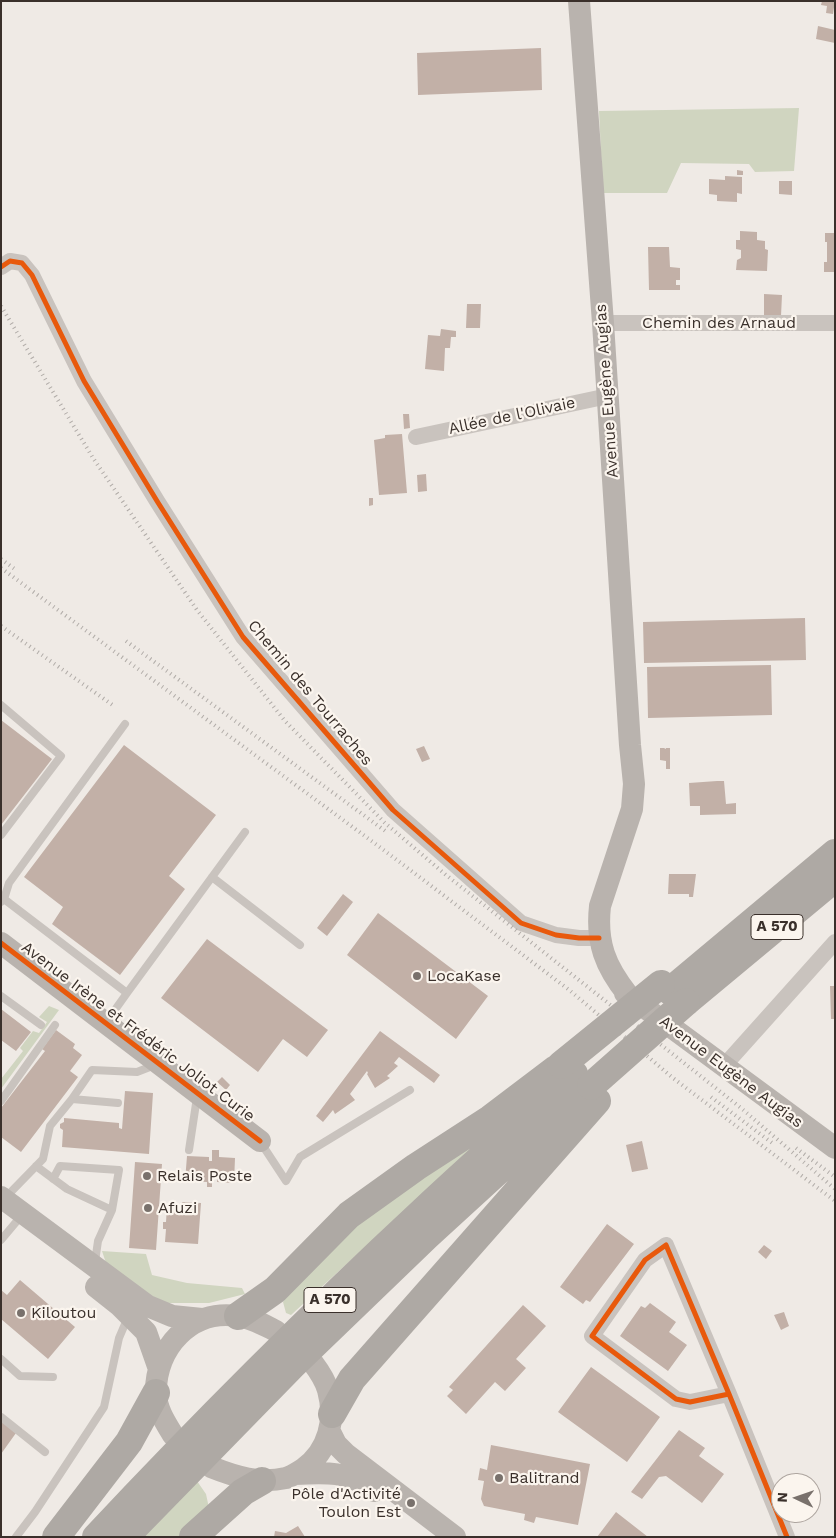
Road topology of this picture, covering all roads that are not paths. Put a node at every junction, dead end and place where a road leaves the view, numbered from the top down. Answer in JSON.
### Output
{"nodes":[{"id":1,"x":579,"y":1,"type":"edge"},
{"id":2,"x":1,"y":267,"type":"edge"},
{"id":3,"x":603,"y":323,"type":"junction"},
{"id":4,"x":835,"y":323,"type":"edge"},
{"id":5,"x":608,"y":396,"type":"junction"},
{"id":6,"x":416,"y":437,"type":"dead end"},
{"id":7,"x":1,"y":705,"type":"edge"},
{"id":8,"x":125,"y":724,"type":"dead end"},
{"id":9,"x":244,"y":832,"type":"dead end"},
{"id":10,"x":1,"y":835,"type":"edge"},
{"id":11,"x":835,"y":853,"type":"edge"},
{"id":12,"x":212,"y":878,"type":"junction"},
{"id":13,"x":835,"y":878,"type":"edge"},
{"id":14,"x":3,"y":901,"type":"edge"},
{"id":15,"x":592,"y":938,"type":"junction"},
{"id":16,"x":835,"y":942,"type":"edge"},
{"id":17,"x":300,"y":945,"type":"dead end"},
{"id":18,"x":6,"y":950,"type":"edge"},
{"id":19,"x":127,"y":994,"type":"junction"},
{"id":20,"x":1,"y":996,"type":"edge"},
{"id":21,"x":678,"y":996,"type":"junction"},
{"id":22,"x":106,"y":1023,"type":"junction"},
{"id":23,"x":41,"y":1025,"type":"dead end"},
{"id":24,"x":56,"y":1025,"type":"dead end"},
{"id":25,"x":159,"y":1064,"type":"junction"},
{"id":26,"x":723,"y":1067,"type":"junction"},
{"id":27,"x":582,"y":1080,"type":"junction"},
{"id":28,"x":410,"y":1090,"type":"dead end"},
{"id":29,"x":198,"y":1094,"type":"junction"},
{"id":30,"x":72,"y":1098,"type":"junction"},
{"id":31,"x":1,"y":1101,"type":"edge"},
{"id":32,"x":118,"y":1103,"type":"dead end"},
{"id":33,"x":260,"y":1141,"type":"joint"},
{"id":34,"x":835,"y":1148,"type":"edge"},
{"id":35,"x":189,"y":1150,"type":"dead end"},
{"id":36,"x":36,"y":1166,"type":"junction"},
{"id":37,"x":53,"y":1179,"type":"junction"},
{"id":38,"x":112,"y":1210,"type":"junction"},
{"id":39,"x":7,"y":1213,"type":"edge"},
{"id":40,"x":94,"y":1267,"type":"junction"},
{"id":41,"x":129,"y":1316,"type":"junction"},
{"id":42,"x":238,"y":1316,"type":"junction"},
{"id":43,"x":202,"y":1320,"type":"junction"},
{"id":44,"x":276,"y":1331,"type":"dead end"},
{"id":45,"x":1,"y":1359,"type":"edge"},
{"id":46,"x":313,"y":1363,"type":"dead end"},
{"id":47,"x":53,"y":1377,"type":"dead end"},
{"id":48,"x":157,"y":1381,"type":"junction"},
{"id":49,"x":729,"y":1394,"type":"junction"},
{"id":50,"x":1,"y":1417,"type":"edge"},
{"id":51,"x":330,"y":1422,"type":"junction"},
{"id":52,"x":173,"y":1435,"type":"dead end"},
{"id":53,"x":45,"y":1452,"type":"dead end"},
{"id":54,"x":211,"y":1467,"type":"dead end"},
{"id":55,"x":295,"y":1474,"type":"junction"},
{"id":56,"x":262,"y":1480,"type":"junction"},
{"id":57,"x":16,"y":1537,"type":"edge"},
{"id":58,"x":56,"y":1537,"type":"edge"},
{"id":59,"x":96,"y":1537,"type":"edge"},
{"id":60,"x":125,"y":1537,"type":"edge"},
{"id":61,"x":192,"y":1537,"type":"edge"},
{"id":62,"x":434,"y":1537,"type":"edge"},
{"id":63,"x":456,"y":1537,"type":"edge"},
{"id":64,"x":787,"y":1537,"type":"edge"}],
"edges":[{"from":1,"to":3,"type":"main road","name":"Avenue Eugène Augias"},
{"from":2,"to":15,"type":"street","name":"Chemin des Tourraches"},
{"from":3,"to":4,"type":"street","name":"Chemin des Arnaud"},
{"from":3,"to":5,"type":"main road","name":"Avenue Eugène Augias"},
{"from":5,"to":6,"type":"street","name":"Allée de l'Olivaie"},
{"from":5,"to":15,"type":"main road","name":"Avenue Eugène Augias"},
{"from":7,"to":10,"type":"lane"},
{"from":8,"to":14,"type":"lane"},
{"from":9,"to":12,"type":"lane"},
{"from":11,"to":21,"type":"highway","number":"A 570"},
{"from":12,"to":17,"type":"lane"},
{"from":12,"to":19,"type":"lane"},
{"from":13,"to":21,"type":"highway","number":"A 570"},
{"from":14,"to":19,"type":"lane"},
{"from":15,"to":26,"type":"main road","name":"Avenue Eugène Augias"},
{"from":16,"to":26,"type":"street"},
{"from":18,"to":22,"type":"main road","name":"Avenue Irène et Frédéric Joliot Curie"},
{"from":19,"to":22,"type":"lane"},
{"from":20,"to":23,"type":"lane"},
{"from":21,"to":27,"type":"highway","number":"A 570"},
{"from":21,"to":27,"type":"highway"},
{"from":22,"to":25,"type":"main road","name":"Avenue Irène et Frédéric Joliot Curie"},
{"from":24,"to":31,"type":"lane"},
{"from":25,"to":29,"type":"main road","name":"Avenue Irène et Frédéric Joliot Curie"},
{"from":25,"to":30,"type":"lane"},
{"from":26,"to":34,"type":"main road","name":"Avenue Eugène Augias"},
{"from":27,"to":42,"type":"highway"},
{"from":27,"to":51,"type":"highway"},
{"from":27,"to":59,"type":"highway","number":"A 570"},
{"from":27,"to":60,"type":"highway","number":"A 570"},
{"from":28,"to":33,"type":"lane"},
{"from":29,"to":33,"type":"main road","name":"Avenue Irène et Frédéric Joliot Curie"},
{"from":29,"to":35,"type":"lane"},
{"from":30,"to":32,"type":"lane"},
{"from":30,"to":36,"type":"lane"},
{"from":36,"to":37,"type":"lane"},
{"from":36,"to":39,"type":"lane"},
{"from":37,"to":38,"type":"lane"},
{"from":37,"to":38,"type":"lane"},
{"from":38,"to":40,"type":"lane"},
{"from":39,"to":40,"type":"main road"},
{"from":39,"to":41,"type":"main road"},
{"from":40,"to":43,"type":"main road"},
{"from":41,"to":48,"type":"main road"},
{"from":41,"to":57,"type":"lane"},
{"from":42,"to":43,"type":"main road"},
{"from":42,"to":44,"type":"main road"},
{"from":43,"to":48,"type":"main road"},
{"from":45,"to":47,"type":"lane"},
{"from":46,"to":51,"type":"main road"},
{"from":48,"to":52,"type":"main road"},
{"from":48,"to":58,"type":"highway"},
{"from":49,"to":49,"type":"street"},
{"from":49,"to":64,"type":"street"},
{"from":50,"to":53,"type":"lane"},
{"from":51,"to":55,"type":"main road"},
{"from":51,"to":63,"type":"main road"},
{"from":54,"to":56,"type":"main road"},
{"from":55,"to":56,"type":"main road"},
{"from":55,"to":62,"type":"main road"},
{"from":56,"to":61,"type":"highway"}]}
